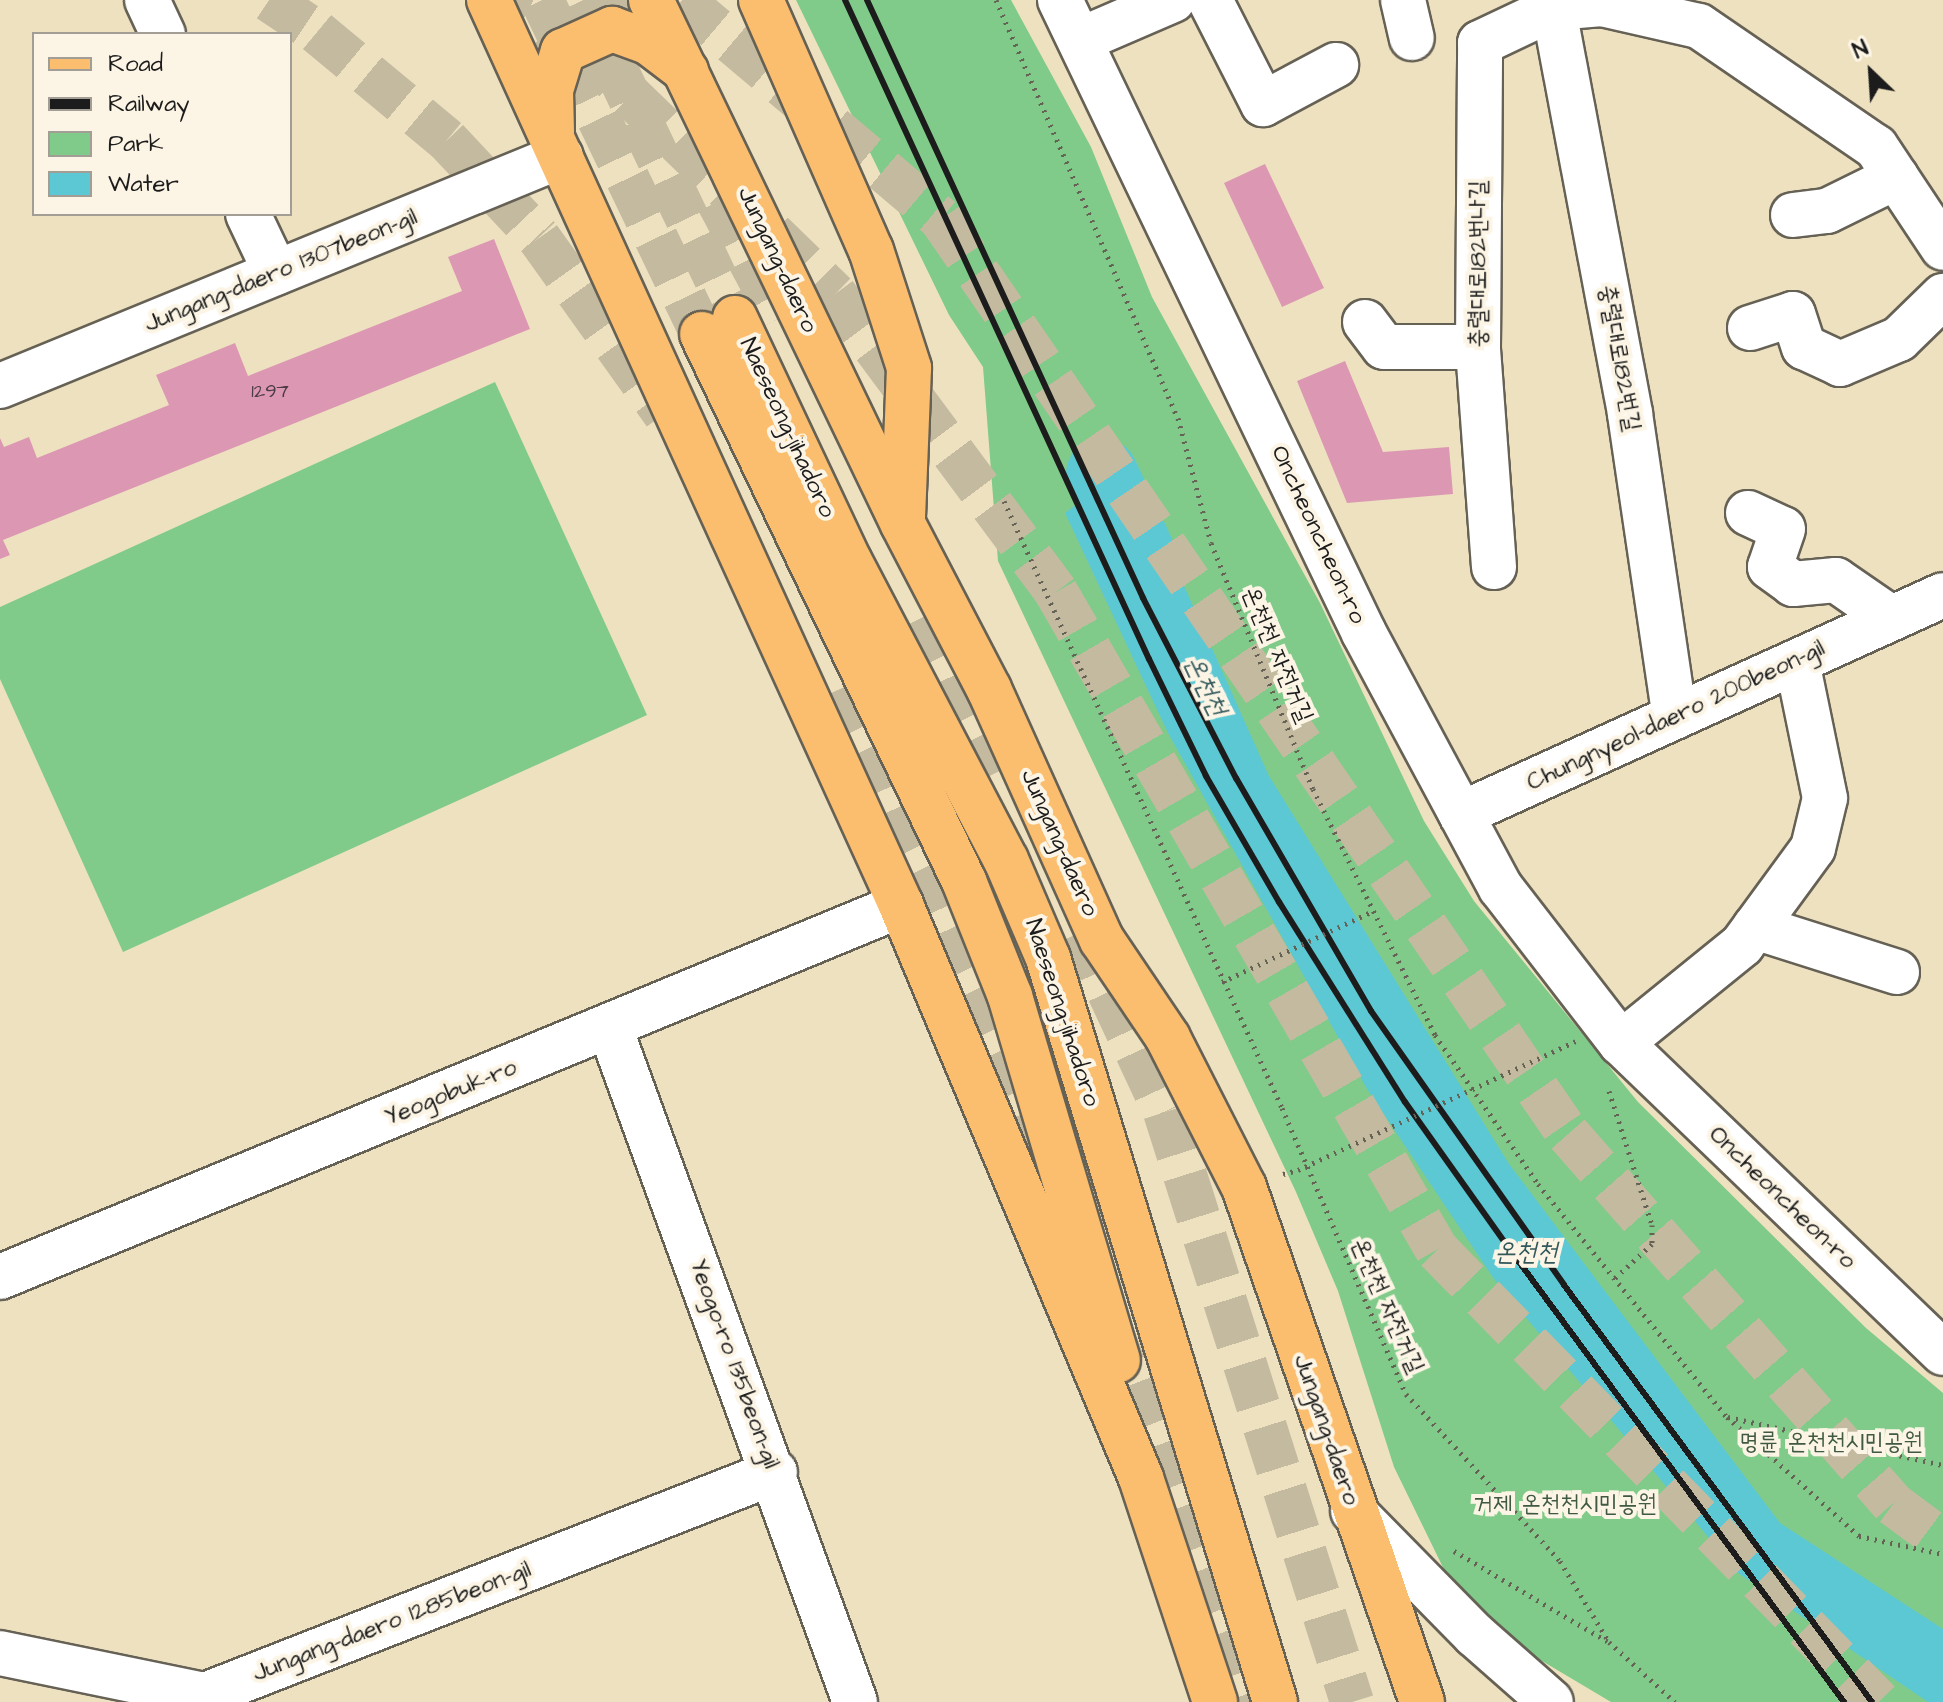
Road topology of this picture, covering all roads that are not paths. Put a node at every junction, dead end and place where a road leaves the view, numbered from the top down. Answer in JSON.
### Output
{"nodes":[{"id":1,"x":147,"y":0,"type":"edge"},
{"id":2,"x":489,"y":0,"type":"edge"},
{"id":3,"x":651,"y":0,"type":"edge"},
{"id":4,"x":761,"y":0,"type":"edge"},
{"id":5,"x":1060,"y":0,"type":"edge"},
{"id":6,"x":1173,"y":0,"type":"edge"},
{"id":7,"x":1210,"y":0,"type":"edge"},
{"id":8,"x":1553,"y":4,"type":"edge"},
{"id":9,"x":162,"y":32,"type":"edge"},
{"id":10,"x":1080,"y":40,"type":"junction"},
{"id":11,"x":1336,"y":65,"type":"dead end"},
{"id":12,"x":688,"y":73,"type":"junction"},
{"id":13,"x":557,"y":146,"type":"junction"},
{"id":14,"x":1896,"y":177,"type":"junction"},
{"id":15,"x":1793,"y":215,"type":"dead end"},
{"id":16,"x":249,"y":216,"type":"edge"},
{"id":17,"x":1943,"y":248,"type":"edge"},
{"id":18,"x":276,"y":273,"type":"junction"},
{"id":19,"x":1943,"y":296,"type":"edge"},
{"id":20,"x":1365,"y":322,"type":"dead end"},
{"id":21,"x":1750,"y":328,"type":"dead end"},
{"id":22,"x":1478,"y":347,"type":"junction"},
{"id":23,"x":0,"y":386,"type":"edge"},
{"id":24,"x":1748,"y":513,"type":"dead end"},
{"id":25,"x":903,"y":524,"type":"junction"},
{"id":26,"x":1494,"y":567,"type":"dead end"},
{"id":27,"x":1943,"y":595,"type":"edge"},
{"id":28,"x":1891,"y":618,"type":"junction"},
{"id":29,"x":1797,"y":662,"type":"junction"},
{"id":30,"x":1675,"y":717,"type":"junction"},
{"id":31,"x":1461,"y":814,"type":"junction"},
{"id":32,"x":901,"y":905,"type":"junction"},
{"id":33,"x":1755,"y":927,"type":"junction"},
{"id":34,"x":1897,"y":972,"type":"dead end"},
{"id":35,"x":610,"y":1028,"type":"junction"},
{"id":36,"x":1621,"y":1043,"type":"junction"},
{"id":37,"x":0,"y":1277,"type":"edge"},
{"id":38,"x":1943,"y":1353,"type":"edge"},
{"id":39,"x":775,"y":1472,"type":"junction"},
{"id":40,"x":1141,"y":1478,"type":"junction"},
{"id":41,"x":1353,"y":1511,"type":"junction"},
{"id":42,"x":0,"y":1653,"type":"edge"},
{"id":43,"x":855,"y":1702,"type":"edge"},
{"id":44,"x":1215,"y":1702,"type":"edge"},
{"id":45,"x":1275,"y":1702,"type":"edge"},
{"id":46,"x":1422,"y":1702,"type":"edge"},
{"id":47,"x":1551,"y":1702,"type":"edge"}],
"edges":[{"from":1,"to":9,"type":"street"},
{"from":2,"to":13,"type":"main road"},
{"from":3,"to":12,"type":"main road","name":"Jungang-daero"},
{"from":4,"to":25,"type":"main road"},
{"from":5,"to":10,"type":"street","name":"Oncheoncheon-ro"},
{"from":6,"to":10,"type":"street"},
{"from":7,"to":11,"type":"street"},
{"from":8,"to":14,"type":"street"},
{"from":8,"to":22,"type":"street","name":"충렬대로182번나길"},
{"from":8,"to":30,"type":"street","name":"충렬대로182번길"},
{"from":10,"to":31,"type":"street","name":"Oncheoncheon-ro"},
{"from":12,"to":13,"type":"main road"},
{"from":12,"to":25,"type":"main road","name":"Jungang-daero"},
{"from":13,"to":18,"type":"street","name":"Jungang-daero 1307beon-gil"},
{"from":13,"to":32,"type":"main road"},
{"from":14,"to":15,"type":"street"},
{"from":14,"to":17,"type":"street"},
{"from":16,"to":18,"type":"street"},
{"from":18,"to":23,"type":"street","name":"Jungang-daero 1307beon-gil"},
{"from":19,"to":21,"type":"street"},
{"from":20,"to":22,"type":"street"},
{"from":22,"to":26,"type":"street","name":"충렬대로182번나길"},
{"from":24,"to":28,"type":"street"},
{"from":25,"to":41,"type":"main road","name":"Jungang-daero"},
{"from":27,"to":28,"type":"street","name":"Chungnyeol-daero 200beon-gil"},
{"from":28,"to":29,"type":"street","name":"Chungnyeol-daero 200beon-gil"},
{"from":29,"to":30,"type":"street","name":"Chungnyeol-daero 200beon-gil"},
{"from":29,"to":33,"type":"street"},
{"from":30,"to":31,"type":"street","name":"Chungnyeol-daero 200beon-gil"},
{"from":31,"to":36,"type":"street","name":"Oncheoncheon-ro"},
{"from":32,"to":35,"type":"street","name":"Yeogobuk-ro"},
{"from":32,"to":40,"type":"main road"},
{"from":33,"to":34,"type":"street"},
{"from":33,"to":36,"type":"street"},
{"from":35,"to":37,"type":"street","name":"Yeogobuk-ro"},
{"from":35,"to":39,"type":"street","name":"Yeogo-ro 135beon-gil"},
{"from":36,"to":38,"type":"street","name":"Oncheoncheon-ro"},
{"from":39,"to":42,"type":"street","name":"Jungang-daero 1285beon-gil"},
{"from":39,"to":43,"type":"street","name":"Yeogo-ro 135beon-gil"},
{"from":40,"to":44,"type":"main road"},
{"from":40,"to":45,"type":"main road","name":"Naeseong-jihadoro"},
{"from":41,"to":46,"type":"main road","name":"Jungang-daero"},
{"from":41,"to":47,"type":"street"}]}
